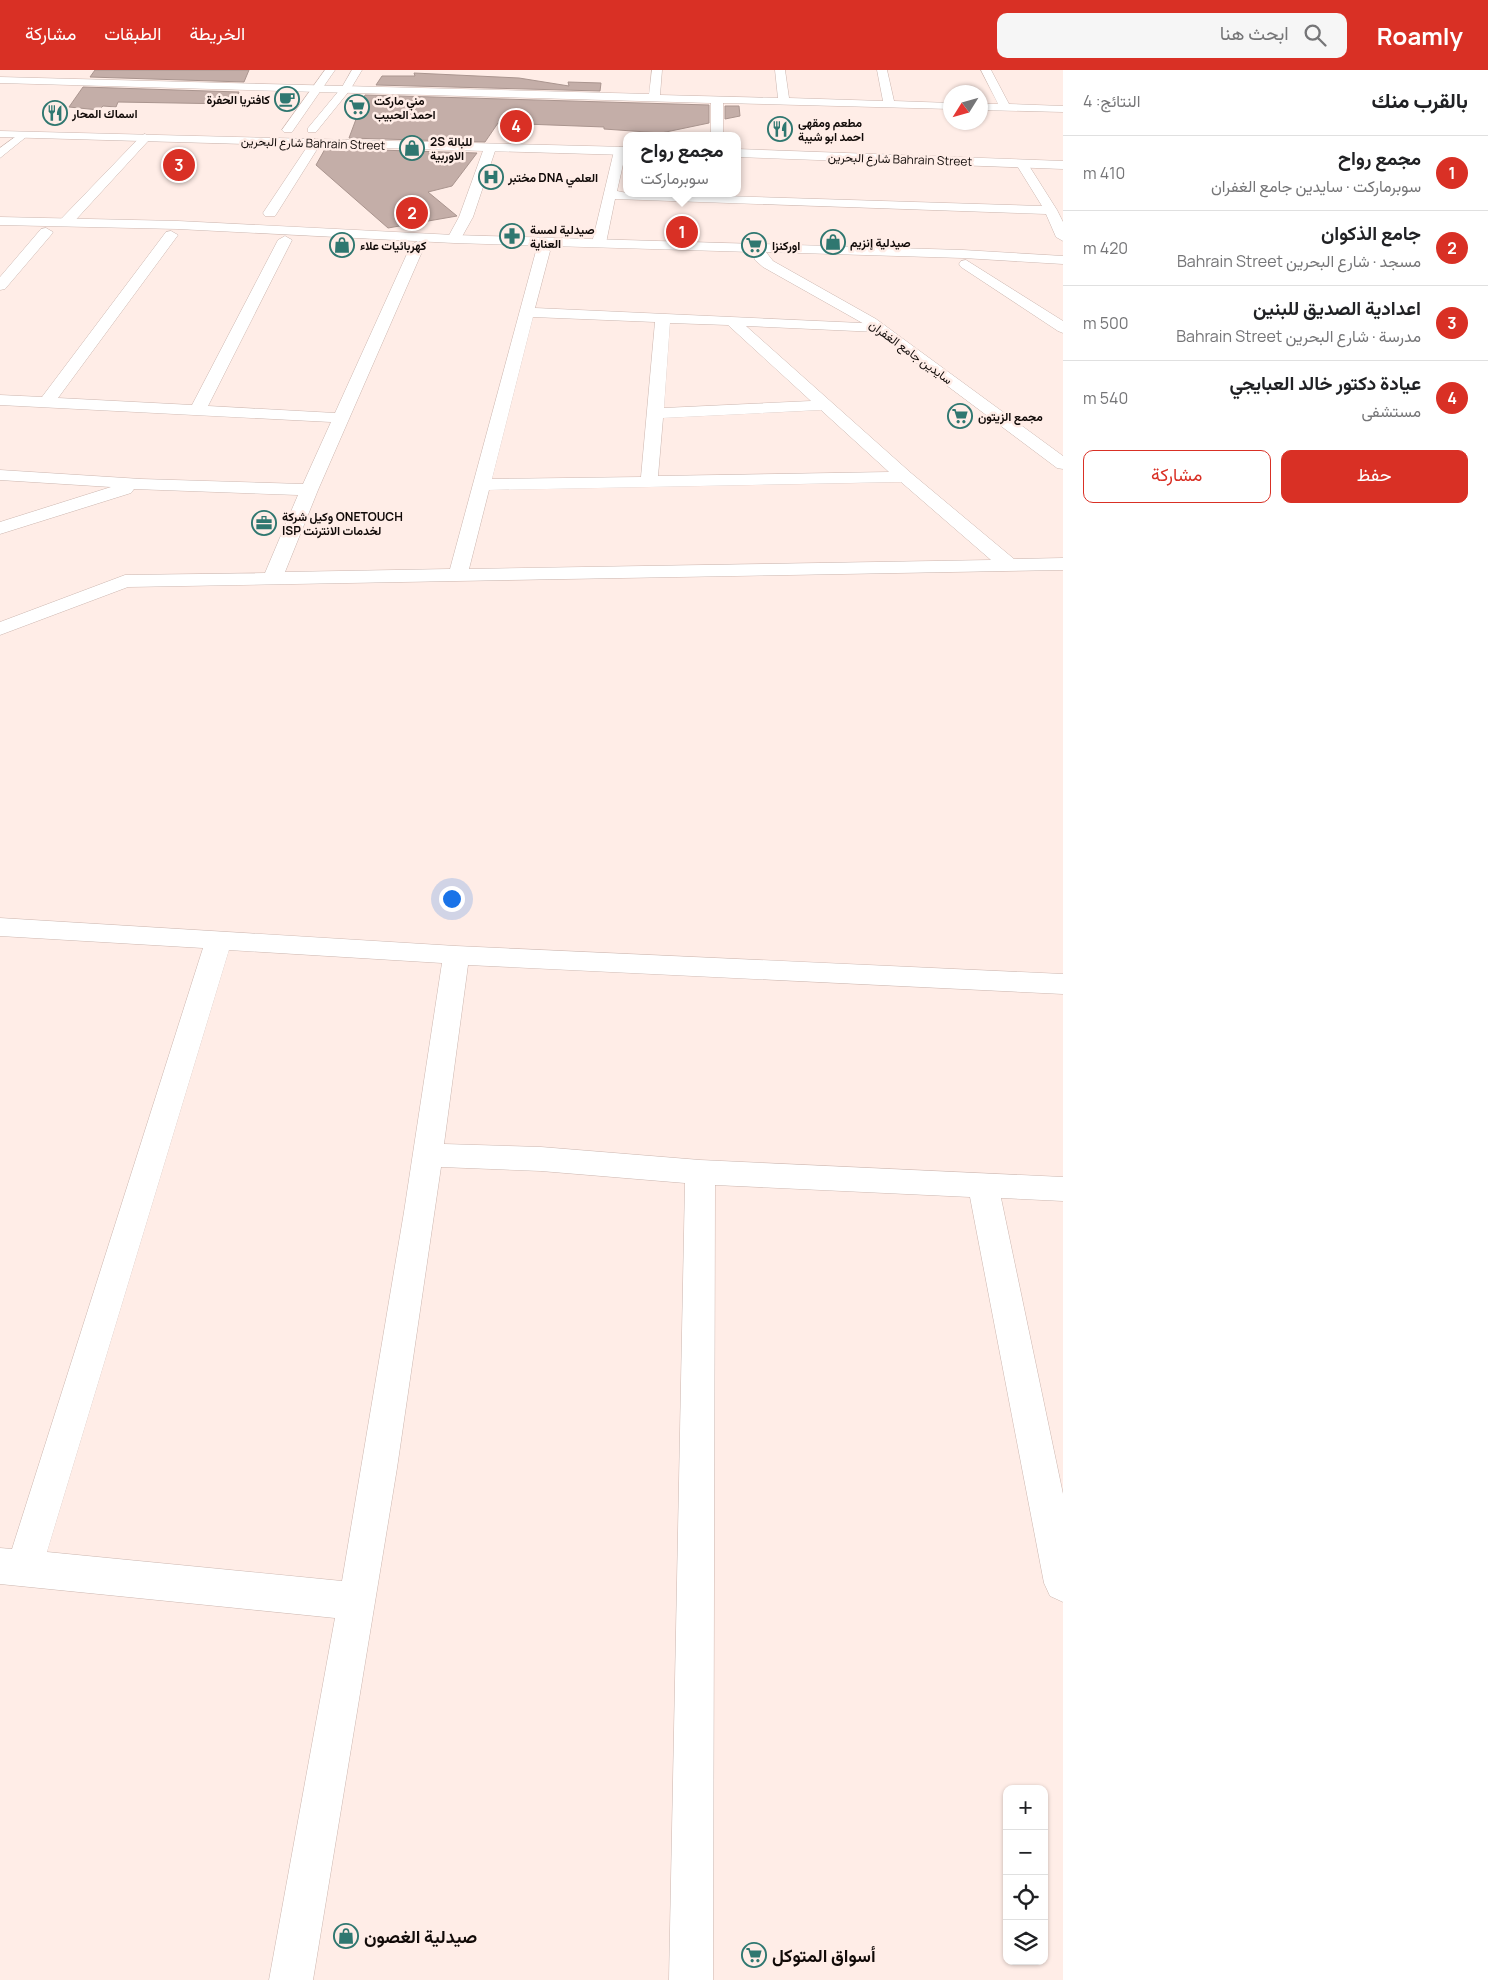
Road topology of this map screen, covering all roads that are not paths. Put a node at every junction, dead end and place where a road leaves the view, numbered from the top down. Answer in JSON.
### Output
{"nodes":[{"id":1,"x":36,"y":70,"type":"edge"},
{"id":2,"x":134,"y":70,"type":"edge"},
{"id":3,"x":330,"y":70,"type":"edge"},
{"id":4,"x":357,"y":70,"type":"edge"},
{"id":5,"x":657,"y":70,"type":"edge"},
{"id":6,"x":780,"y":70,"type":"edge"},
{"id":7,"x":882,"y":70,"type":"edge"},
{"id":8,"x":986,"y":70,"type":"edge"},
{"id":9,"x":227,"y":75,"type":"dead end"},
{"id":10,"x":0,"y":80,"type":"edge"},
{"id":11,"x":23,"y":81,"type":"junction"},
{"id":12,"x":121,"y":83,"type":"junction"},
{"id":13,"x":219,"y":86,"type":"junction"},
{"id":14,"x":318,"y":87,"type":"junction"},
{"id":15,"x":346,"y":88,"type":"junction"},
{"id":16,"x":654,"y":97,"type":"junction"},
{"id":17,"x":717,"y":99,"type":"junction"},
{"id":18,"x":784,"y":101,"type":"junction"},
{"id":19,"x":890,"y":104,"type":"junction"},
{"id":20,"x":943,"y":106,"type":"edge"},
{"id":21,"x":988,"y":107,"type":"edge"},
{"id":22,"x":1005,"y":107,"type":"junction"},
{"id":23,"x":1063,"y":109,"type":"edge"},
{"id":24,"x":0,"y":122,"type":"edge"},
{"id":25,"x":288,"y":130,"type":"junction"},
{"id":26,"x":312,"y":130,"type":"junction"},
{"id":27,"x":328,"y":130,"type":"dead end"},
{"id":28,"x":717,"y":132,"type":"edge"},
{"id":29,"x":0,"y":134,"type":"edge"},
{"id":30,"x":22,"y":135,"type":"junction"},
{"id":31,"x":145,"y":138,"type":"junction"},
{"id":32,"x":315,"y":143,"type":"junction"},
{"id":33,"x":822,"y":143,"type":"dead end"},
{"id":34,"x":490,"y":148,"type":"junction"},
{"id":35,"x":623,"y":151,"type":"edge"},
{"id":36,"x":741,"y":153,"type":"edge"},
{"id":37,"x":0,"y":154,"type":"edge"},
{"id":38,"x":623,"y":154,"type":"edge"},
{"id":39,"x":825,"y":156,"type":"junction"},
{"id":40,"x":1022,"y":164,"type":"junction"},
{"id":41,"x":1063,"y":165,"type":"edge"},
{"id":42,"x":610,"y":195,"type":"junction"},
{"id":43,"x":623,"y":195,"type":"edge"},
{"id":44,"x":669,"y":197,"type":"edge"},
{"id":45,"x":1051,"y":210,"type":"junction"},
{"id":46,"x":270,"y":213,"type":"dead end"},
{"id":47,"x":0,"y":220,"type":"edge"},
{"id":48,"x":66,"y":222,"type":"junction"},
{"id":49,"x":0,"y":230,"type":"edge"},
{"id":50,"x":46,"y":232,"type":"junction"},
{"id":51,"x":171,"y":235,"type":"junction"},
{"id":52,"x":1063,"y":236,"type":"edge"},
{"id":53,"x":356,"y":239,"type":"junction"},
{"id":54,"x":454,"y":239,"type":"junction"},
{"id":55,"x":285,"y":240,"type":"junction"},
{"id":56,"x":599,"y":243,"type":"junction"},
{"id":57,"x":418,"y":245,"type":"junction"},
{"id":58,"x":543,"y":251,"type":"junction"},
{"id":59,"x":759,"y":252,"type":"junction"},
{"id":60,"x":781,"y":253,"type":"junction"},
{"id":61,"x":1063,"y":260,"type":"edge"},
{"id":62,"x":966,"y":264,"type":"junction"},
{"id":63,"x":1063,"y":269,"type":"edge"},
{"id":64,"x":1,"y":284,"type":"edge"},
{"id":65,"x":528,"y":312,"type":"junction"},
{"id":66,"x":663,"y":318,"type":"junction"},
{"id":67,"x":731,"y":320,"type":"junction"},
{"id":68,"x":883,"y":322,"type":"junction"},
{"id":69,"x":1061,"y":326,"type":"edge"},
{"id":70,"x":0,"y":400,"type":"edge"},
{"id":71,"x":46,"y":403,"type":"junction"},
{"id":72,"x":826,"y":406,"type":"junction"},
{"id":73,"x":198,"y":410,"type":"junction"},
{"id":74,"x":655,"y":413,"type":"junction"},
{"id":75,"x":341,"y":418,"type":"junction"},
{"id":76,"x":1063,"y":464,"type":"edge"},
{"id":77,"x":0,"y":475,"type":"edge"},
{"id":78,"x":905,"y":477,"type":"junction"},
{"id":79,"x":649,"y":482,"type":"junction"},
{"id":80,"x":141,"y":484,"type":"junction"},
{"id":81,"x":482,"y":485,"type":"junction"},
{"id":82,"x":309,"y":490,"type":"junction"},
{"id":83,"x":0,"y":528,"type":"edge"},
{"id":84,"x":1008,"y":564,"type":"junction"},
{"id":85,"x":1063,"y":564,"type":"edge"},
{"id":86,"x":458,"y":575,"type":"junction"},
{"id":87,"x":273,"y":578,"type":"junction"},
{"id":88,"x":0,"y":629,"type":"edge"},
{"id":89,"x":0,"y":927,"type":"edge"},
{"id":90,"x":219,"y":939,"type":"junction"},
{"id":91,"x":456,"y":955,"type":"junction"},
{"id":92,"x":1063,"y":984,"type":"edge"},
{"id":93,"x":430,"y":1155,"type":"junction"},
{"id":94,"x":700,"y":1172,"type":"junction"},
{"id":95,"x":983,"y":1185,"type":"junction"},
{"id":96,"x":1063,"y":1189,"type":"edge"},
{"id":97,"x":12,"y":1567,"type":"edge"},
{"id":98,"x":1063,"y":1583,"type":"edge"},
{"id":99,"x":357,"y":1601,"type":"junction"},
{"id":100,"x":290,"y":1980,"type":"edge"},
{"id":101,"x":691,"y":1980,"type":"edge"}],
"edges":[{"from":1,"to":11,"type":"street"},
{"from":2,"to":12,"type":"street"},
{"from":3,"to":14,"type":"street"},
{"from":4,"to":15,"type":"street"},
{"from":5,"to":16,"type":"street"},
{"from":6,"to":18,"type":"street"},
{"from":7,"to":19,"type":"street"},
{"from":8,"to":22,"type":"street"},
{"from":9,"to":13,"type":"street"},
{"from":10,"to":11,"type":"street"},
{"from":11,"to":12,"type":"street"},
{"from":12,"to":13,"type":"street"},
{"from":13,"to":14,"type":"street"},
{"from":14,"to":15,"type":"street"},
{"from":14,"to":25,"type":"street"},
{"from":15,"to":16,"type":"street"},
{"from":15,"to":26,"type":"street"},
{"from":16,"to":17,"type":"street"},
{"from":17,"to":18,"type":"street"},
{"from":17,"to":28,"type":"street"},
{"from":18,"to":19,"type":"street"},
{"from":19,"to":20,"type":"street"},
{"from":21,"to":22,"type":"street"},
{"from":22,"to":23,"type":"street"},
{"from":24,"to":25,"type":"street","name":"شارع البحرين Bahrain Street"},
{"from":25,"to":26,"type":"street","name":"شارع البحرين Bahrain Street"},
{"from":26,"to":27,"type":"street","name":"شارع البحرين Bahrain Street"},
{"from":29,"to":30,"type":"street","name":"شارع البحرين Bahrain Street"},
{"from":30,"to":31,"type":"street","name":"شارع البحرين Bahrain Street"},
{"from":30,"to":37,"type":"street"},
{"from":31,"to":32,"type":"street","name":"شارع البحرين Bahrain Street"},
{"from":31,"to":48,"type":"street"},
{"from":32,"to":34,"type":"street","name":"شارع البحرين Bahrain Street"},
{"from":32,"to":46,"type":"street"},
{"from":33,"to":39,"type":"street"},
{"from":34,"to":35,"type":"street","name":"شارع البحرين Bahrain Street"},
{"from":34,"to":54,"type":"street"},
{"from":36,"to":39,"type":"street","name":"شارع البحرين Bahrain Street"},
{"from":38,"to":42,"type":"street"},
{"from":39,"to":40,"type":"street","name":"شارع البحرين Bahrain Street"},
{"from":40,"to":41,"type":"street","name":"شارع البحرين Bahrain Street"},
{"from":40,"to":45,"type":"street"},
{"from":42,"to":43,"type":"street"},
{"from":42,"to":56,"type":"street"},
{"from":44,"to":45,"type":"street"},
{"from":45,"to":52,"type":"street"},
{"from":47,"to":48,"type":"street"},
{"from":48,"to":53,"type":"street"},
{"from":49,"to":50,"type":"street"},
{"from":50,"to":51,"type":"street"},
{"from":50,"to":64,"type":"street"},
{"from":51,"to":55,"type":"street"},
{"from":51,"to":71,"type":"street"},
{"from":53,"to":54,"type":"street"},
{"from":53,"to":55,"type":"street"},
{"from":53,"to":57,"type":"street"},
{"from":54,"to":56,"type":"street"},
{"from":55,"to":73,"type":"street"},
{"from":56,"to":59,"type":"street"},
{"from":57,"to":58,"type":"street"},
{"from":57,"to":75,"type":"street"},
{"from":58,"to":59,"type":"street"},
{"from":58,"to":65,"type":"street"},
{"from":59,"to":60,"type":"street"},
{"from":59,"to":68,"type":"street","name":"سايدين جامع الغفران"},
{"from":60,"to":61,"type":"street"},
{"from":60,"to":62,"type":"street"},
{"from":60,"to":68,"type":"street","name":"سايدين جامع الغفران"},
{"from":62,"to":63,"type":"street"},
{"from":62,"to":69,"type":"street"},
{"from":65,"to":66,"type":"street"},
{"from":65,"to":81,"type":"street"},
{"from":66,"to":67,"type":"street"},
{"from":66,"to":74,"type":"street"},
{"from":67,"to":68,"type":"street"},
{"from":67,"to":72,"type":"street"},
{"from":68,"to":76,"type":"street","name":"سايدين جامع الغفران"},
{"from":70,"to":71,"type":"street"},
{"from":71,"to":73,"type":"street"},
{"from":72,"to":74,"type":"street"},
{"from":72,"to":78,"type":"street"},
{"from":73,"to":75,"type":"street"},
{"from":74,"to":79,"type":"street"},
{"from":75,"to":82,"type":"street"},
{"from":77,"to":80,"type":"street"},
{"from":78,"to":79,"type":"street"},
{"from":78,"to":84,"type":"street"},
{"from":79,"to":81,"type":"street"},
{"from":80,"to":82,"type":"street"},
{"from":80,"to":83,"type":"street"},
{"from":81,"to":86,"type":"street"},
{"from":82,"to":87,"type":"street"},
{"from":84,"to":85,"type":"street"},
{"from":84,"to":86,"type":"street"},
{"from":86,"to":87,"type":"street"},
{"from":87,"to":88,"type":"street"},
{"from":89,"to":90,"type":"street"},
{"from":90,"to":91,"type":"street"},
{"from":90,"to":97,"type":"street"},
{"from":91,"to":92,"type":"street"},
{"from":91,"to":93,"type":"street"},
{"from":93,"to":94,"type":"street"},
{"from":93,"to":99,"type":"street"},
{"from":94,"to":95,"type":"street"},
{"from":94,"to":101,"type":"street"},
{"from":95,"to":96,"type":"street"},
{"from":95,"to":98,"type":"street"},
{"from":97,"to":99,"type":"street"},
{"from":99,"to":100,"type":"street"}]}
